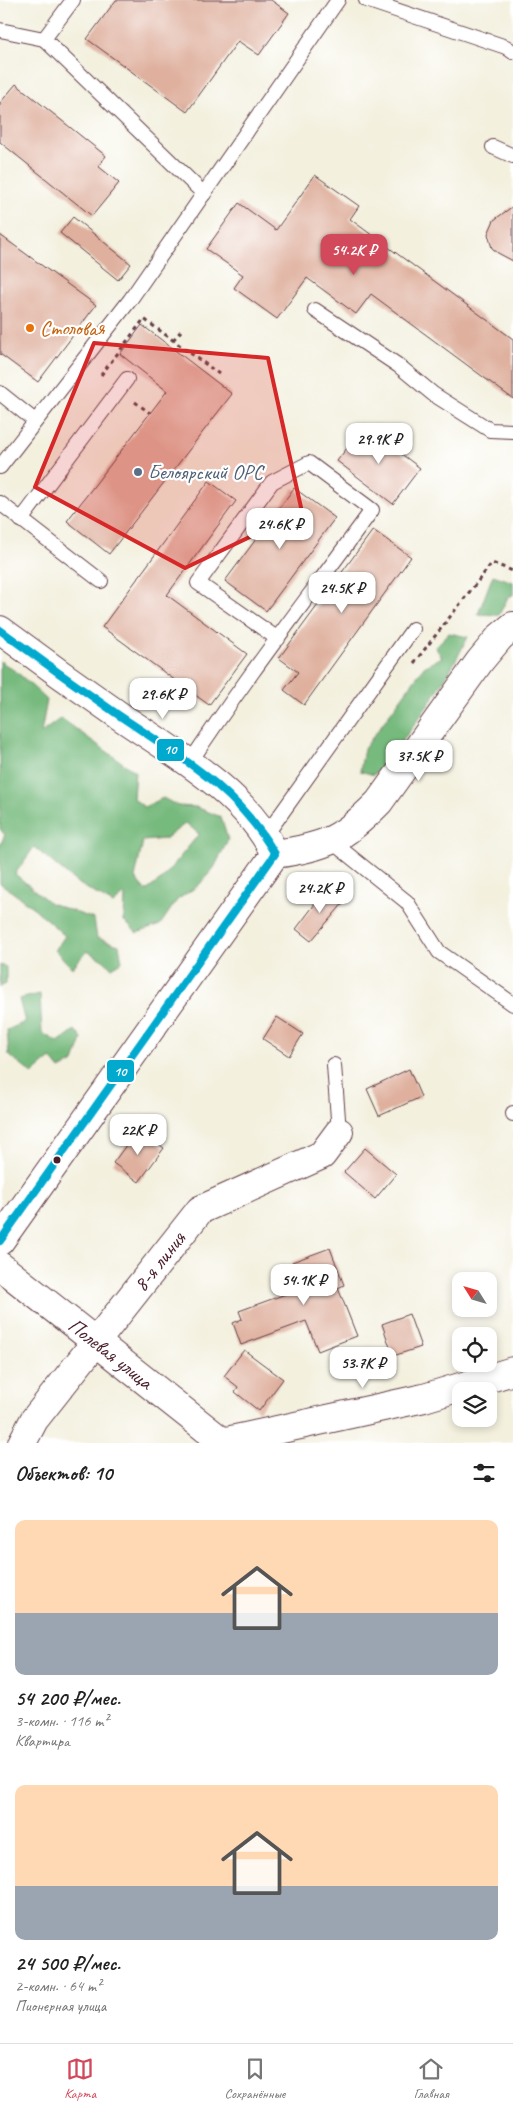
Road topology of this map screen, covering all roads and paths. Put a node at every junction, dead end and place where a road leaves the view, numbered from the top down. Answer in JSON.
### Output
{"nodes":[{"id":1,"x":72,"y":0,"type":"edge"},
{"id":2,"x":338,"y":0,"type":"edge"},
{"id":3,"x":366,"y":0,"type":"edge"},
{"id":4,"x":0,"y":30,"type":"edge"},
{"id":5,"x":44,"y":39,"type":"junction"},
{"id":6,"x":513,"y":52,"type":"edge"},
{"id":7,"x":492,"y":147,"type":"dead end"},
{"id":8,"x":513,"y":156,"type":"edge"},
{"id":9,"x":204,"y":194,"type":"junction"},
{"id":10,"x":315,"y":310,"type":"dead end"},
{"id":11,"x":181,"y":331,"type":"dead end"},
{"id":12,"x":173,"y":340,"type":"junction"},
{"id":13,"x":219,"y":374,"type":"dead end"},
{"id":14,"x":101,"y":375,"type":"dead end"},
{"id":15,"x":127,"y":379,"type":"dead end"},
{"id":16,"x":0,"y":393,"type":"edge"},
{"id":17,"x":35,"y":421,"type":"junction"},
{"id":18,"x":513,"y":431,"type":"edge"},
{"id":19,"x":0,"y":468,"type":"edge"},
{"id":20,"x":0,"y":503,"type":"edge"},
{"id":21,"x":21,"y":520,"type":"junction"},
{"id":22,"x":513,"y":570,"type":"edge"},
{"id":23,"x":101,"y":581,"type":"dead end"},
{"id":24,"x":513,"y":626,"type":"edge"},
{"id":25,"x":413,"y":629,"type":"dead end"},
{"id":26,"x":0,"y":630,"type":"edge"},
{"id":27,"x":278,"y":639,"type":"junction"},
{"id":28,"x":411,"y":665,"type":"dead end"},
{"id":29,"x":190,"y":764,"type":"junction"},
{"id":30,"x":331,"y":841,"type":"junction"},
{"id":31,"x":270,"y":844,"type":"junction"},
{"id":32,"x":513,"y":1004,"type":"edge"},
{"id":33,"x":334,"y":1065,"type":"dead end"},
{"id":34,"x":339,"y":1132,"type":"joint"},
{"id":35,"x":0,"y":1241,"type":"edge"},
{"id":36,"x":0,"y":1266,"type":"edge"},
{"id":37,"x":96,"y":1342,"type":"junction"},
{"id":38,"x":513,"y":1371,"type":"edge"},
{"id":39,"x":223,"y":1442,"type":"edge"},
{"id":40,"x":22,"y":1443,"type":"edge"}],
"edges":[{"from":1,"to":5,"type":"lane"},
{"from":2,"to":9,"type":"lane"},
{"from":3,"to":6,"type":"lane"},
{"from":4,"to":5,"type":"lane"},
{"from":5,"to":9,"type":"lane"},
{"from":7,"to":8,"type":"lane"},
{"from":9,"to":17,"type":"lane"},
{"from":10,"to":18,"type":"lane"},
{"from":11,"to":12,"type":"path"},
{"from":12,"to":13,"type":"path"},
{"from":12,"to":14,"type":"path"},
{"from":15,"to":21,"type":"lane"},
{"from":16,"to":17,"type":"lane"},
{"from":17,"to":19,"type":"lane"},
{"from":20,"to":21,"type":"lane"},
{"from":21,"to":23,"type":"lane"},
{"from":22,"to":28,"type":"path"},
{"from":24,"to":30,"type":"street"},
{"from":25,"to":31,"type":"lane"},
{"from":26,"to":29,"type":"street"},
{"from":27,"to":27,"type":"lane"},
{"from":27,"to":29,"type":"lane"},
{"from":29,"to":31,"type":"street"},
{"from":30,"to":31,"type":"street"},
{"from":30,"to":32,"type":"lane"},
{"from":31,"to":35,"type":"street"},
{"from":33,"to":34,"type":"lane"},
{"from":34,"to":37,"type":"street","name":"8-я линия"},
{"from":36,"to":37,"type":"street","name":"Полевая улица"},
{"from":37,"to":39,"type":"street","name":"Полевая улица"},
{"from":37,"to":40,"type":"street","name":"8-я линия"},
{"from":38,"to":39,"type":"street","name":"Полевая улица"}]}
